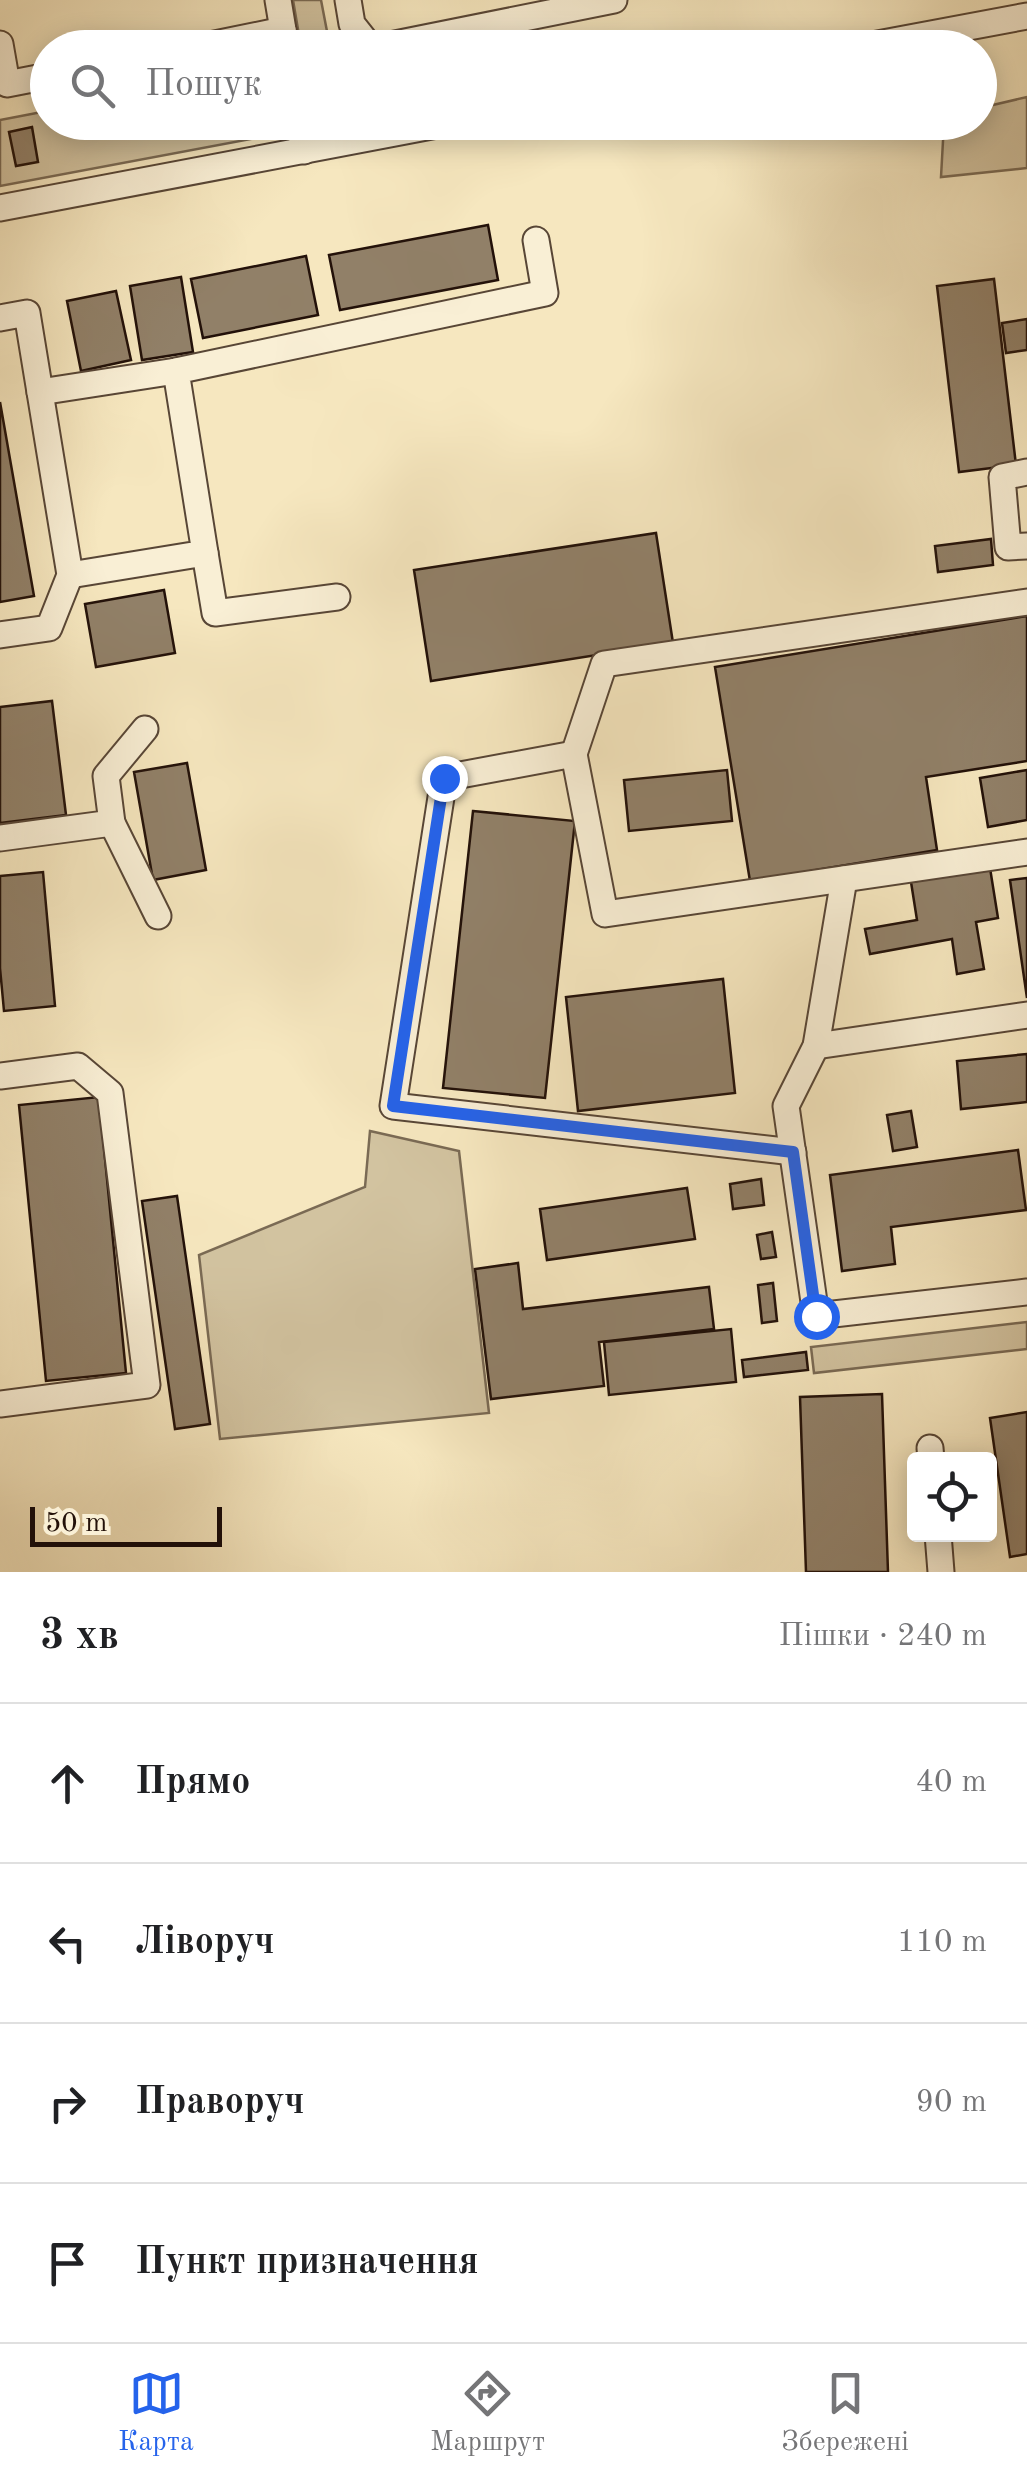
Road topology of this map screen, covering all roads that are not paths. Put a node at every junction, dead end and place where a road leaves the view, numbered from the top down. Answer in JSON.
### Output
{"nodes":[{"id":1,"x":278,"y":0,"type":"edge"},
{"id":2,"x":348,"y":0,"type":"edge"},
{"id":3,"x":614,"y":0,"type":"edge"},
{"id":4,"x":1027,"y":16,"type":"edge"},
{"id":5,"x":283,"y":30,"type":"edge"},
{"id":6,"x":357,"y":30,"type":"edge"},
{"id":7,"x":463,"y":30,"type":"edge"},
{"id":8,"x":952,"y":30,"type":"edge"},
{"id":9,"x":0,"y":44,"type":"edge"},
{"id":10,"x":30,"y":80,"type":"edge"},
{"id":11,"x":302,"y":140,"type":"edge"},
{"id":12,"x":343,"y":140,"type":"edge"},
{"id":13,"x":304,"y":150,"type":"junction"},
{"id":14,"x":0,"y":208,"type":"edge"},
{"id":15,"x":536,"y":240,"type":"dead end"},
{"id":16,"x":0,"y":318,"type":"edge"},
{"id":17,"x":176,"y":371,"type":"junction"},
{"id":18,"x":40,"y":392,"type":"junction"},
{"id":19,"x":1027,"y":472,"type":"edge"},
{"id":20,"x":1027,"y":546,"type":"edge"},
{"id":21,"x":205,"y":553,"type":"junction"},
{"id":22,"x":70,"y":575,"type":"junction"},
{"id":23,"x":337,"y":598,"type":"dead end"},
{"id":24,"x":1027,"y":602,"type":"edge"},
{"id":25,"x":0,"y":636,"type":"edge"},
{"id":26,"x":145,"y":729,"type":"dead end"},
{"id":27,"x":574,"y":754,"type":"junction"},
{"id":28,"x":112,"y":823,"type":"junction"},
{"id":29,"x":0,"y":838,"type":"edge"},
{"id":30,"x":1027,"y":852,"type":"edge"},
{"id":31,"x":844,"y":879,"type":"junction"},
{"id":32,"x":158,"y":916,"type":"dead end"},
{"id":33,"x":1027,"y":1015,"type":"edge"},
{"id":34,"x":816,"y":1046,"type":"junction"},
{"id":35,"x":0,"y":1076,"type":"edge"},
{"id":36,"x":793,"y":1152,"type":"junction"},
{"id":37,"x":1027,"y":1292,"type":"edge"},
{"id":38,"x":0,"y":1404,"type":"edge"},
{"id":39,"x":939,"y":1542,"type":"edge"},
{"id":40,"x":941,"y":1572,"type":"edge"}],
"edges":[{"from":1,"to":5,"type":"lane"},
{"from":2,"to":6,"type":"lane"},
{"from":3,"to":7,"type":"lane"},
{"from":4,"to":8,"type":"lane"},
{"from":9,"to":10,"type":"lane"},
{"from":11,"to":13,"type":"lane"},
{"from":12,"to":13,"type":"lane"},
{"from":13,"to":14,"type":"lane"},
{"from":15,"to":17,"type":"lane"},
{"from":16,"to":18,"type":"lane"},
{"from":17,"to":18,"type":"lane"},
{"from":17,"to":21,"type":"lane"},
{"from":18,"to":22,"type":"lane"},
{"from":19,"to":20,"type":"lane"},
{"from":21,"to":22,"type":"lane"},
{"from":21,"to":23,"type":"lane"},
{"from":22,"to":25,"type":"lane"},
{"from":24,"to":27,"type":"lane"},
{"from":26,"to":28,"type":"lane"},
{"from":27,"to":31,"type":"lane"},
{"from":27,"to":36,"type":"lane"},
{"from":28,"to":29,"type":"lane"},
{"from":28,"to":32,"type":"lane"},
{"from":30,"to":31,"type":"lane"},
{"from":31,"to":34,"type":"lane"},
{"from":33,"to":34,"type":"lane"},
{"from":34,"to":36,"type":"lane"},
{"from":35,"to":38,"type":"lane"},
{"from":36,"to":37,"type":"lane"},
{"from":39,"to":40,"type":"lane"}]}
